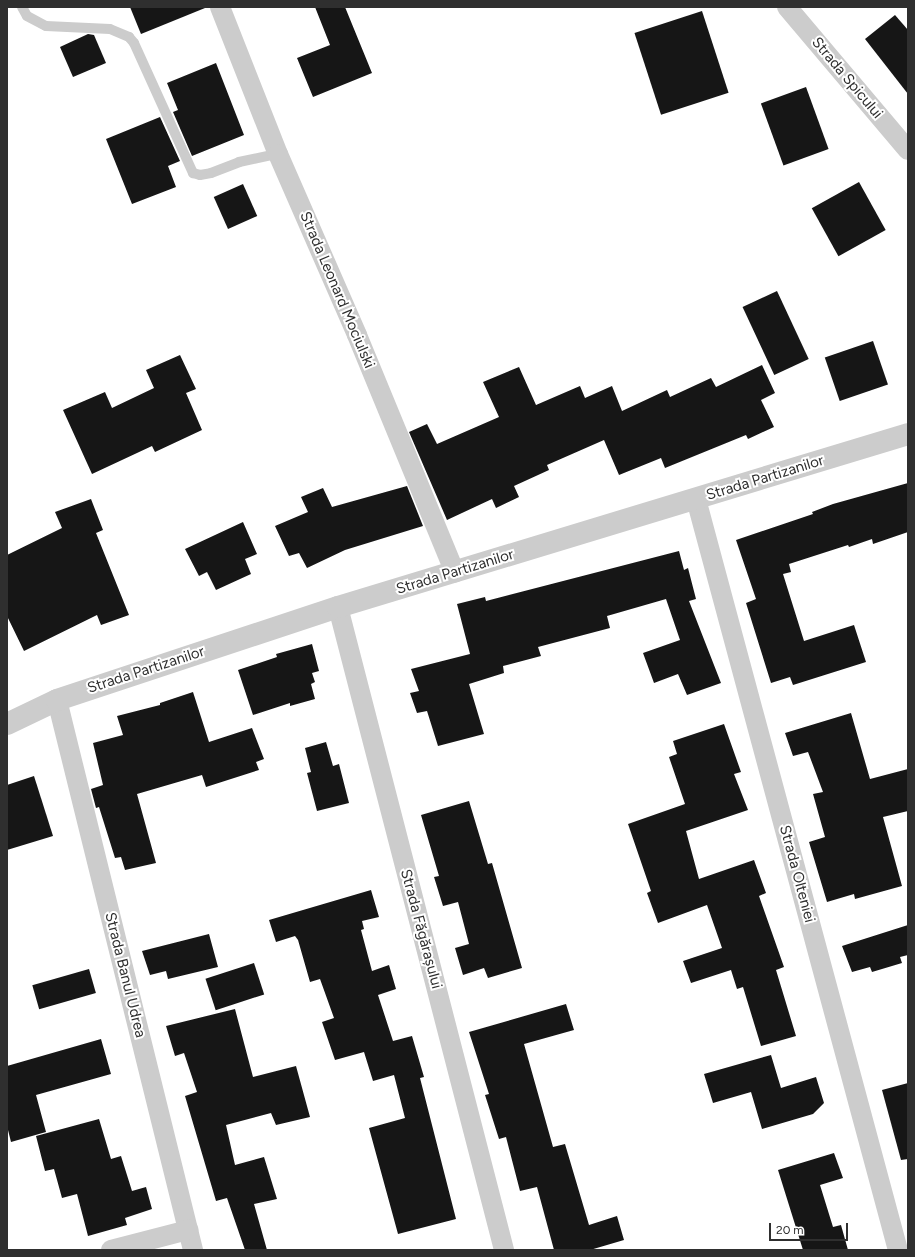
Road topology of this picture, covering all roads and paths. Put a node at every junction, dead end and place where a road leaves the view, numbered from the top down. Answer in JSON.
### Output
{"nodes":[{"id":1,"x":22,"y":7,"type":"edge"},
{"id":2,"x":220,"y":7,"type":"edge"},
{"id":3,"x":787,"y":7,"type":"edge"},
{"id":4,"x":908,"y":150,"type":"edge"},
{"id":5,"x":278,"y":154,"type":"junction"},
{"id":6,"x":908,"y":434,"type":"edge"},
{"id":7,"x":696,"y":498,"type":"junction"},
{"id":8,"x":455,"y":573,"type":"junction"},
{"id":9,"x":338,"y":607,"type":"junction"},
{"id":10,"x":57,"y":700,"type":"junction"},
{"id":11,"x":7,"y":724,"type":"edge"},
{"id":12,"x":188,"y":1230,"type":"junction"},
{"id":13,"x":111,"y":1250,"type":"edge"},
{"id":14,"x":193,"y":1250,"type":"edge"},
{"id":15,"x":504,"y":1250,"type":"edge"},
{"id":16,"x":898,"y":1250,"type":"edge"}],
"edges":[{"from":1,"to":5,"type":"lane"},
{"from":2,"to":5,"type":"street","name":"Strada Leonard Mociulski"},
{"from":3,"to":4,"type":"street","name":"Strada Spicului"},
{"from":5,"to":8,"type":"street","name":"Strada Leonard Mociulski"},
{"from":6,"to":7,"type":"street","name":"Strada Partizanilor"},
{"from":7,"to":8,"type":"street","name":"Strada Partizanilor"},
{"from":7,"to":16,"type":"street","name":"Strada Olteniei"},
{"from":8,"to":9,"type":"street","name":"Strada Partizanilor"},
{"from":9,"to":10,"type":"street","name":"Strada Partizanilor"},
{"from":9,"to":15,"type":"street","name":"Strada Făgărașului"},
{"from":10,"to":11,"type":"street","name":"Strada Partizanilor"},
{"from":10,"to":12,"type":"street","name":"Strada Banul Udrea"},
{"from":12,"to":13,"type":"street"},
{"from":12,"to":14,"type":"street","name":"Strada Banul Udrea"}]}
